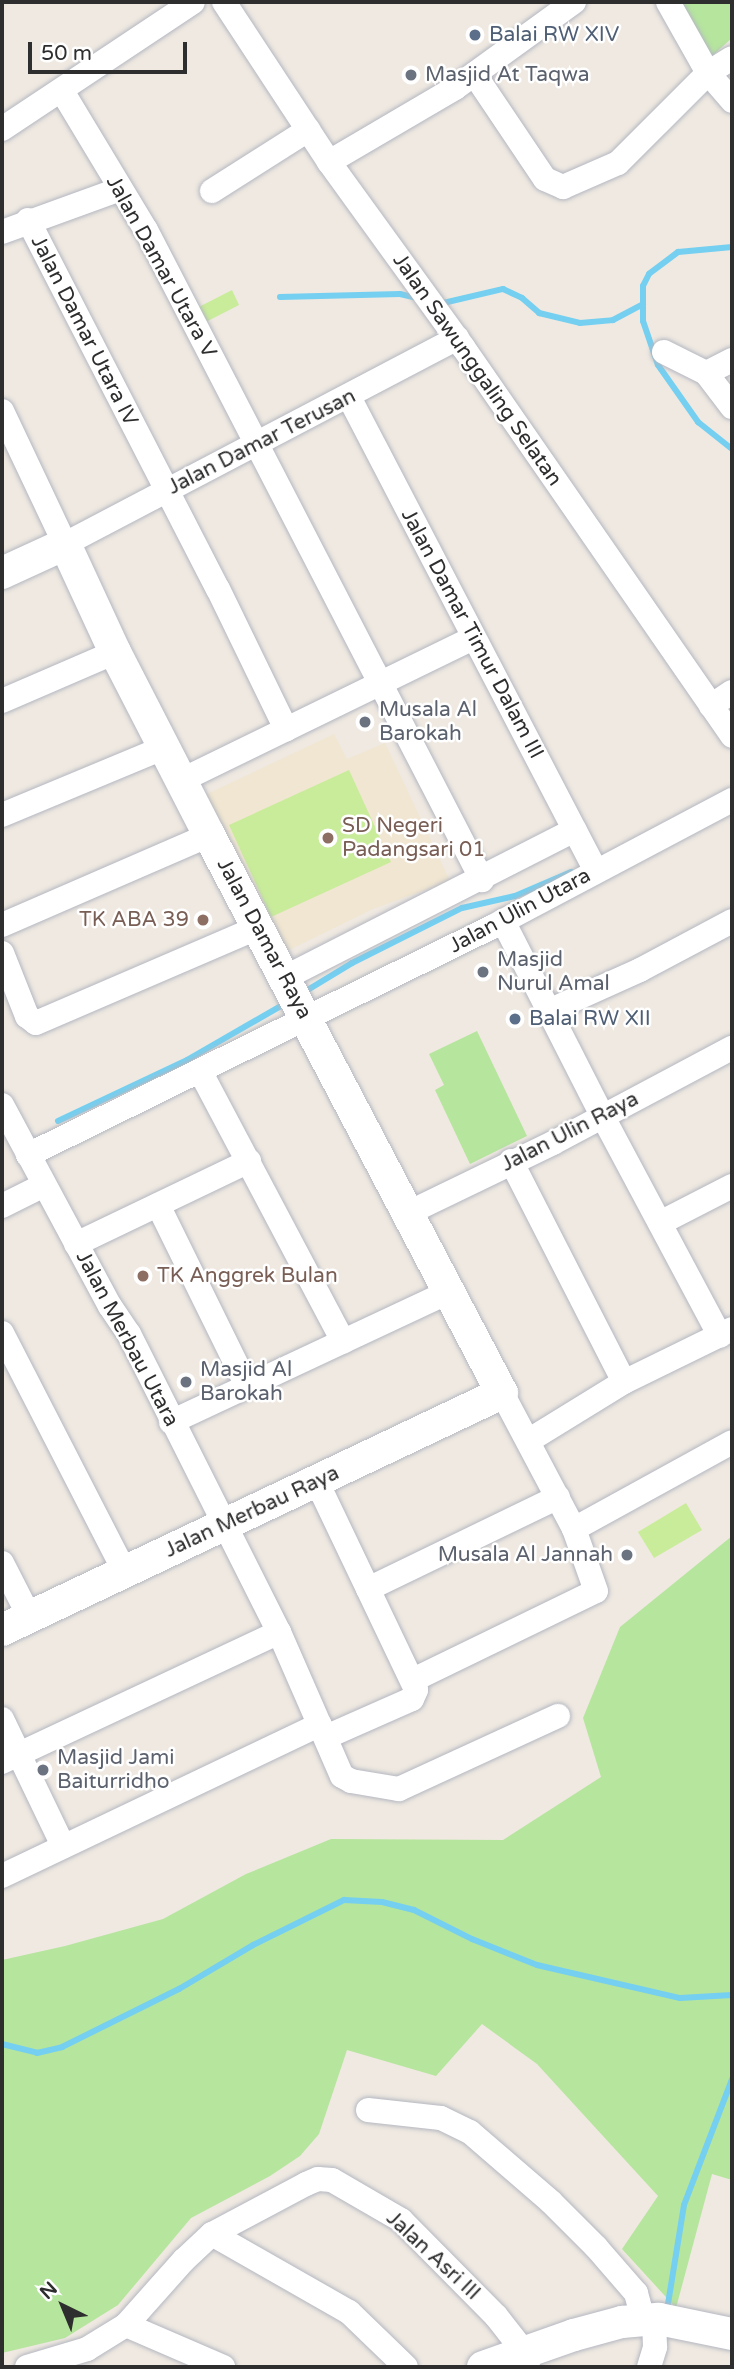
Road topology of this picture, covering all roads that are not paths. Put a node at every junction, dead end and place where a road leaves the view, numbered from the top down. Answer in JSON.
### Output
{"nodes":[{"id":1,"x":193,"y":2,"type":"edge"},
{"id":2,"x":224,"y":2,"type":"edge"},
{"id":3,"x":574,"y":2,"type":"edge"},
{"id":4,"x":668,"y":2,"type":"edge"},
{"id":5,"x":732,"y":58,"type":"edge"},
{"id":6,"x":708,"y":73,"type":"junction"},
{"id":7,"x":475,"y":75,"type":"junction"},
{"id":8,"x":62,"y":91,"type":"junction"},
{"id":9,"x":732,"y":101,"type":"edge"},
{"id":10,"x":2,"y":129,"type":"edge"},
{"id":11,"x":308,"y":130,"type":"junction"},
{"id":12,"x":329,"y":162,"type":"junction"},
{"id":13,"x":120,"y":189,"type":"junction"},
{"id":14,"x":212,"y":191,"type":"dead end"},
{"id":15,"x":28,"y":220,"type":"junction"},
{"id":16,"x":2,"y":232,"type":"edge"},
{"id":17,"x":457,"y":338,"type":"junction"},
{"id":18,"x":664,"y":352,"type":"dead end"},
{"id":19,"x":732,"y":360,"type":"edge"},
{"id":20,"x":706,"y":373,"type":"junction"},
{"id":21,"x":349,"y":397,"type":"junction"},
{"id":22,"x":732,"y":407,"type":"edge"},
{"id":23,"x":2,"y":411,"type":"edge"},
{"id":24,"x":255,"y":445,"type":"junction"},
{"id":25,"x":166,"y":491,"type":"junction"},
{"id":26,"x":65,"y":544,"type":"junction"},
{"id":27,"x":2,"y":573,"type":"edge"},
{"id":28,"x":473,"y":638,"type":"junction"},
{"id":29,"x":115,"y":652,"type":"junction"},
{"id":30,"x":382,"y":682,"type":"junction"},
{"id":31,"x":732,"y":692,"type":"edge"},
{"id":32,"x":2,"y":701,"type":"edge"},
{"id":33,"x":711,"y":706,"type":"junction"},
{"id":34,"x":286,"y":729,"type":"junction"},
{"id":35,"x":732,"y":736,"type":"edge"},
{"id":36,"x":165,"y":747,"type":"junction"},
{"id":37,"x":182,"y":780,"type":"junction"},
{"id":38,"x":732,"y":800,"type":"edge"},
{"id":39,"x":2,"y":815,"type":"edge"},
{"id":40,"x":574,"y":831,"type":"junction"},
{"id":41,"x":209,"y":835,"type":"junction"},
{"id":42,"x":593,"y":865,"type":"junction"},
{"id":43,"x":482,"y":880,"type":"junction"},
{"id":44,"x":503,"y":921,"type":"junction"},
{"id":45,"x":732,"y":921,"type":"edge"},
{"id":46,"x":2,"y":925,"type":"edge"},
{"id":47,"x":257,"y":928,"type":"junction"},
{"id":48,"x":2,"y":953,"type":"edge"},
{"id":49,"x":295,"y":997,"type":"junction"},
{"id":50,"x":551,"y":1010,"type":"junction"},
{"id":51,"x":732,"y":1048,"type":"edge"},
{"id":52,"x":200,"y":1071,"type":"junction"},
{"id":53,"x":2,"y":1105,"type":"edge"},
{"id":54,"x":603,"y":1117,"type":"junction"},
{"id":55,"x":28,"y":1156,"type":"junction"},
{"id":56,"x":249,"y":1161,"type":"junction"},
{"id":57,"x":511,"y":1161,"type":"junction"},
{"id":58,"x":44,"y":1185,"type":"junction"},
{"id":59,"x":732,"y":1186,"type":"edge"},
{"id":60,"x":158,"y":1205,"type":"junction"},
{"id":61,"x":2,"y":1206,"type":"edge"},
{"id":62,"x":406,"y":1214,"type":"junction"},
{"id":63,"x":660,"y":1223,"type":"junction"},
{"id":64,"x":76,"y":1244,"type":"junction"},
{"id":65,"x":448,"y":1292,"type":"junction"},
{"id":66,"x":2,"y":1333,"type":"edge"},
{"id":67,"x":726,"y":1333,"type":"edge"},
{"id":68,"x":343,"y":1341,"type":"junction"},
{"id":69,"x":624,"y":1382,"type":"junction"},
{"id":70,"x":247,"y":1386,"type":"junction"},
{"id":71,"x":502,"y":1393,"type":"junction"},
{"id":72,"x":171,"y":1422,"type":"junction"},
{"id":73,"x":528,"y":1441,"type":"junction"},
{"id":74,"x":732,"y":1443,"type":"edge"},
{"id":75,"x":317,"y":1482,"type":"junction"},
{"id":76,"x":558,"y":1497,"type":"junction"},
{"id":77,"x":223,"y":1524,"type":"junction"},
{"id":78,"x":574,"y":1529,"type":"junction"},
{"id":79,"x":2,"y":1563,"type":"edge"},
{"id":80,"x":125,"y":1572,"type":"junction"},
{"id":81,"x":368,"y":1589,"type":"junction"},
{"id":82,"x":15,"y":1623,"type":"edge"},
{"id":83,"x":279,"y":1632,"type":"junction"},
{"id":84,"x":413,"y":1689,"type":"junction"},
{"id":85,"x":558,"y":1716,"type":"dead end"},
{"id":86,"x":2,"y":1720,"type":"edge"},
{"id":87,"x":323,"y":1731,"type":"junction"},
{"id":88,"x":10,"y":1758,"type":"edge"},
{"id":89,"x":63,"y":1846,"type":"junction"},
{"id":90,"x":2,"y":1876,"type":"edge"},
{"id":91,"x":368,"y":2110,"type":"dead end"},
{"id":92,"x":212,"y":2234,"type":"junction"},
{"id":93,"x":645,"y":2320,"type":"junction"},
{"id":94,"x":127,"y":2325,"type":"junction"},
{"id":95,"x":724,"y":2332,"type":"edge"},
{"id":96,"x":527,"y":2360,"type":"edge"},
{"id":97,"x":27,"y":2367,"type":"edge"},
{"id":98,"x":223,"y":2367,"type":"edge"},
{"id":99,"x":406,"y":2367,"type":"edge"},
{"id":100,"x":483,"y":2367,"type":"edge"},
{"id":101,"x":649,"y":2367,"type":"edge"}],
"edges":[{"from":1,"to":8,"type":"street"},
{"from":2,"to":11,"type":"street","name":"Jalan Sawunggaling Selatan"},
{"from":3,"to":7,"type":"street"},
{"from":4,"to":6,"type":"street"},
{"from":5,"to":6,"type":"street"},
{"from":6,"to":7,"type":"street"},
{"from":6,"to":9,"type":"street"},
{"from":7,"to":12,"type":"street"},
{"from":8,"to":10,"type":"street"},
{"from":8,"to":13,"type":"street","name":"Jalan Damar Utara V"},
{"from":11,"to":12,"type":"street","name":"Jalan Sawunggaling Selatan"},
{"from":11,"to":14,"type":"street"},
{"from":12,"to":17,"type":"street","name":"Jalan Sawunggaling Selatan"},
{"from":13,"to":15,"type":"street","name":"Jalan Damar Utara IV"},
{"from":13,"to":24,"type":"street","name":"Jalan Damar Utara V"},
{"from":15,"to":16,"type":"street"},
{"from":15,"to":25,"type":"street","name":"Jalan Damar Utara IV"},
{"from":17,"to":21,"type":"street","name":"Jalan Damar Terusan"},
{"from":17,"to":33,"type":"street","name":"Jalan Sawunggaling Selatan"},
{"from":18,"to":20,"type":"street"},
{"from":19,"to":20,"type":"street"},
{"from":20,"to":22,"type":"street"},
{"from":21,"to":24,"type":"street","name":"Jalan Damar Terusan"},
{"from":21,"to":28,"type":"street","name":"Jalan Damar Timur Dalam III"},
{"from":23,"to":26,"type":"street"},
{"from":24,"to":25,"type":"street","name":"Jalan Damar Terusan"},
{"from":24,"to":30,"type":"street","name":"Jalan Damar Utara V"},
{"from":25,"to":26,"type":"street","name":"Jalan Damar Terusan"},
{"from":25,"to":34,"type":"street","name":"Jalan Damar Utara IV"},
{"from":26,"to":27,"type":"street"},
{"from":26,"to":29,"type":"street","name":"Jalan Damar Raya"},
{"from":28,"to":30,"type":"street"},
{"from":28,"to":40,"type":"street","name":"Jalan Damar Timur Dalam III"},
{"from":29,"to":32,"type":"street"},
{"from":29,"to":36,"type":"street","name":"Jalan Damar Raya"},
{"from":30,"to":34,"type":"street"},
{"from":30,"to":43,"type":"street","name":"Jalan Damar Utara V"},
{"from":31,"to":33,"type":"street"},
{"from":33,"to":35,"type":"street","name":"Jalan Sawunggaling Selatan"},
{"from":34,"to":37,"type":"street"},
{"from":36,"to":37,"type":"street","name":"Jalan Damar Raya"},
{"from":36,"to":39,"type":"street"},
{"from":37,"to":41,"type":"street","name":"Jalan Damar Raya"},
{"from":38,"to":42,"type":"street","name":"Jalan Ulin Utara"},
{"from":40,"to":42,"type":"street","name":"Jalan Damar Timur Dalam III"},
{"from":40,"to":43,"type":"street"},
{"from":41,"to":46,"type":"street"},
{"from":41,"to":47,"type":"street","name":"Jalan Damar Raya"},
{"from":42,"to":44,"type":"street","name":"Jalan Ulin Utara"},
{"from":43,"to":49,"type":"street"},
{"from":44,"to":49,"type":"street","name":"Jalan Ulin Utara"},
{"from":44,"to":50,"type":"street"},
{"from":45,"to":50,"type":"street"},
{"from":47,"to":48,"type":"street"},
{"from":47,"to":49,"type":"street","name":"Jalan Damar Raya"},
{"from":49,"to":52,"type":"street"},
{"from":49,"to":62,"type":"street","name":"Jalan Damar Raya"},
{"from":50,"to":54,"type":"street"},
{"from":51,"to":54,"type":"street","name":"Jalan Ulin Raya"},
{"from":52,"to":55,"type":"street"},
{"from":52,"to":56,"type":"street"},
{"from":53,"to":55,"type":"street","name":"Jalan Merbau Utara"},
{"from":54,"to":57,"type":"street","name":"Jalan Ulin Raya"},
{"from":54,"to":63,"type":"street"},
{"from":55,"to":58,"type":"street","name":"Jalan Merbau Utara"},
{"from":56,"to":60,"type":"street"},
{"from":56,"to":68,"type":"street"},
{"from":57,"to":62,"type":"street","name":"Jalan Ulin Raya"},
{"from":57,"to":69,"type":"street"},
{"from":58,"to":61,"type":"street"},
{"from":58,"to":64,"type":"street","name":"Jalan Merbau Utara"},
{"from":59,"to":63,"type":"street"},
{"from":60,"to":64,"type":"street"},
{"from":60,"to":70,"type":"street"},
{"from":62,"to":65,"type":"street","name":"Jalan Damar Raya"},
{"from":63,"to":67,"type":"street"},
{"from":64,"to":72,"type":"street","name":"Jalan Merbau Utara"},
{"from":65,"to":68,"type":"street"},
{"from":65,"to":71,"type":"street","name":"Jalan Damar Raya"},
{"from":66,"to":80,"type":"street"},
{"from":67,"to":69,"type":"street"},
{"from":68,"to":70,"type":"street"},
{"from":69,"to":73,"type":"street"},
{"from":70,"to":72,"type":"street"},
{"from":71,"to":73,"type":"street"},
{"from":71,"to":75,"type":"street","name":"Jalan Merbau Raya"},
{"from":72,"to":77,"type":"street","name":"Jalan Merbau Utara"},
{"from":73,"to":76,"type":"street"},
{"from":74,"to":78,"type":"street"},
{"from":75,"to":77,"type":"street","name":"Jalan Merbau Raya"},
{"from":75,"to":81,"type":"street"},
{"from":76,"to":78,"type":"street"},
{"from":76,"to":81,"type":"street"},
{"from":77,"to":80,"type":"street","name":"Jalan Merbau Raya"},
{"from":77,"to":83,"type":"street","name":"Jalan Merbau Utara"},
{"from":78,"to":84,"type":"street"},
{"from":79,"to":82,"type":"street"},
{"from":80,"to":82,"type":"street","name":"Jalan Merbau Raya"},
{"from":81,"to":84,"type":"street"},
{"from":83,"to":87,"type":"street","name":"Jalan Merbau Utara"},
{"from":83,"to":88,"type":"street"},
{"from":84,"to":87,"type":"street"},
{"from":85,"to":87,"type":"street","name":"Jalan Merbau Utara"},
{"from":86,"to":88,"type":"street"},
{"from":87,"to":89,"type":"street"},
{"from":88,"to":89,"type":"street"},
{"from":89,"to":90,"type":"street"},
{"from":91,"to":93,"type":"street"},
{"from":92,"to":94,"type":"street","name":"Jalan Asri III"},
{"from":92,"to":96,"type":"street","name":"Jalan Asri III"},
{"from":92,"to":99,"type":"street"},
{"from":93,"to":95,"type":"street"},
{"from":93,"to":96,"type":"street"},
{"from":93,"to":101,"type":"street"},
{"from":94,"to":97,"type":"street","name":"Jalan Asri III"},
{"from":94,"to":98,"type":"street"},
{"from":96,"to":100,"type":"street"}]}
